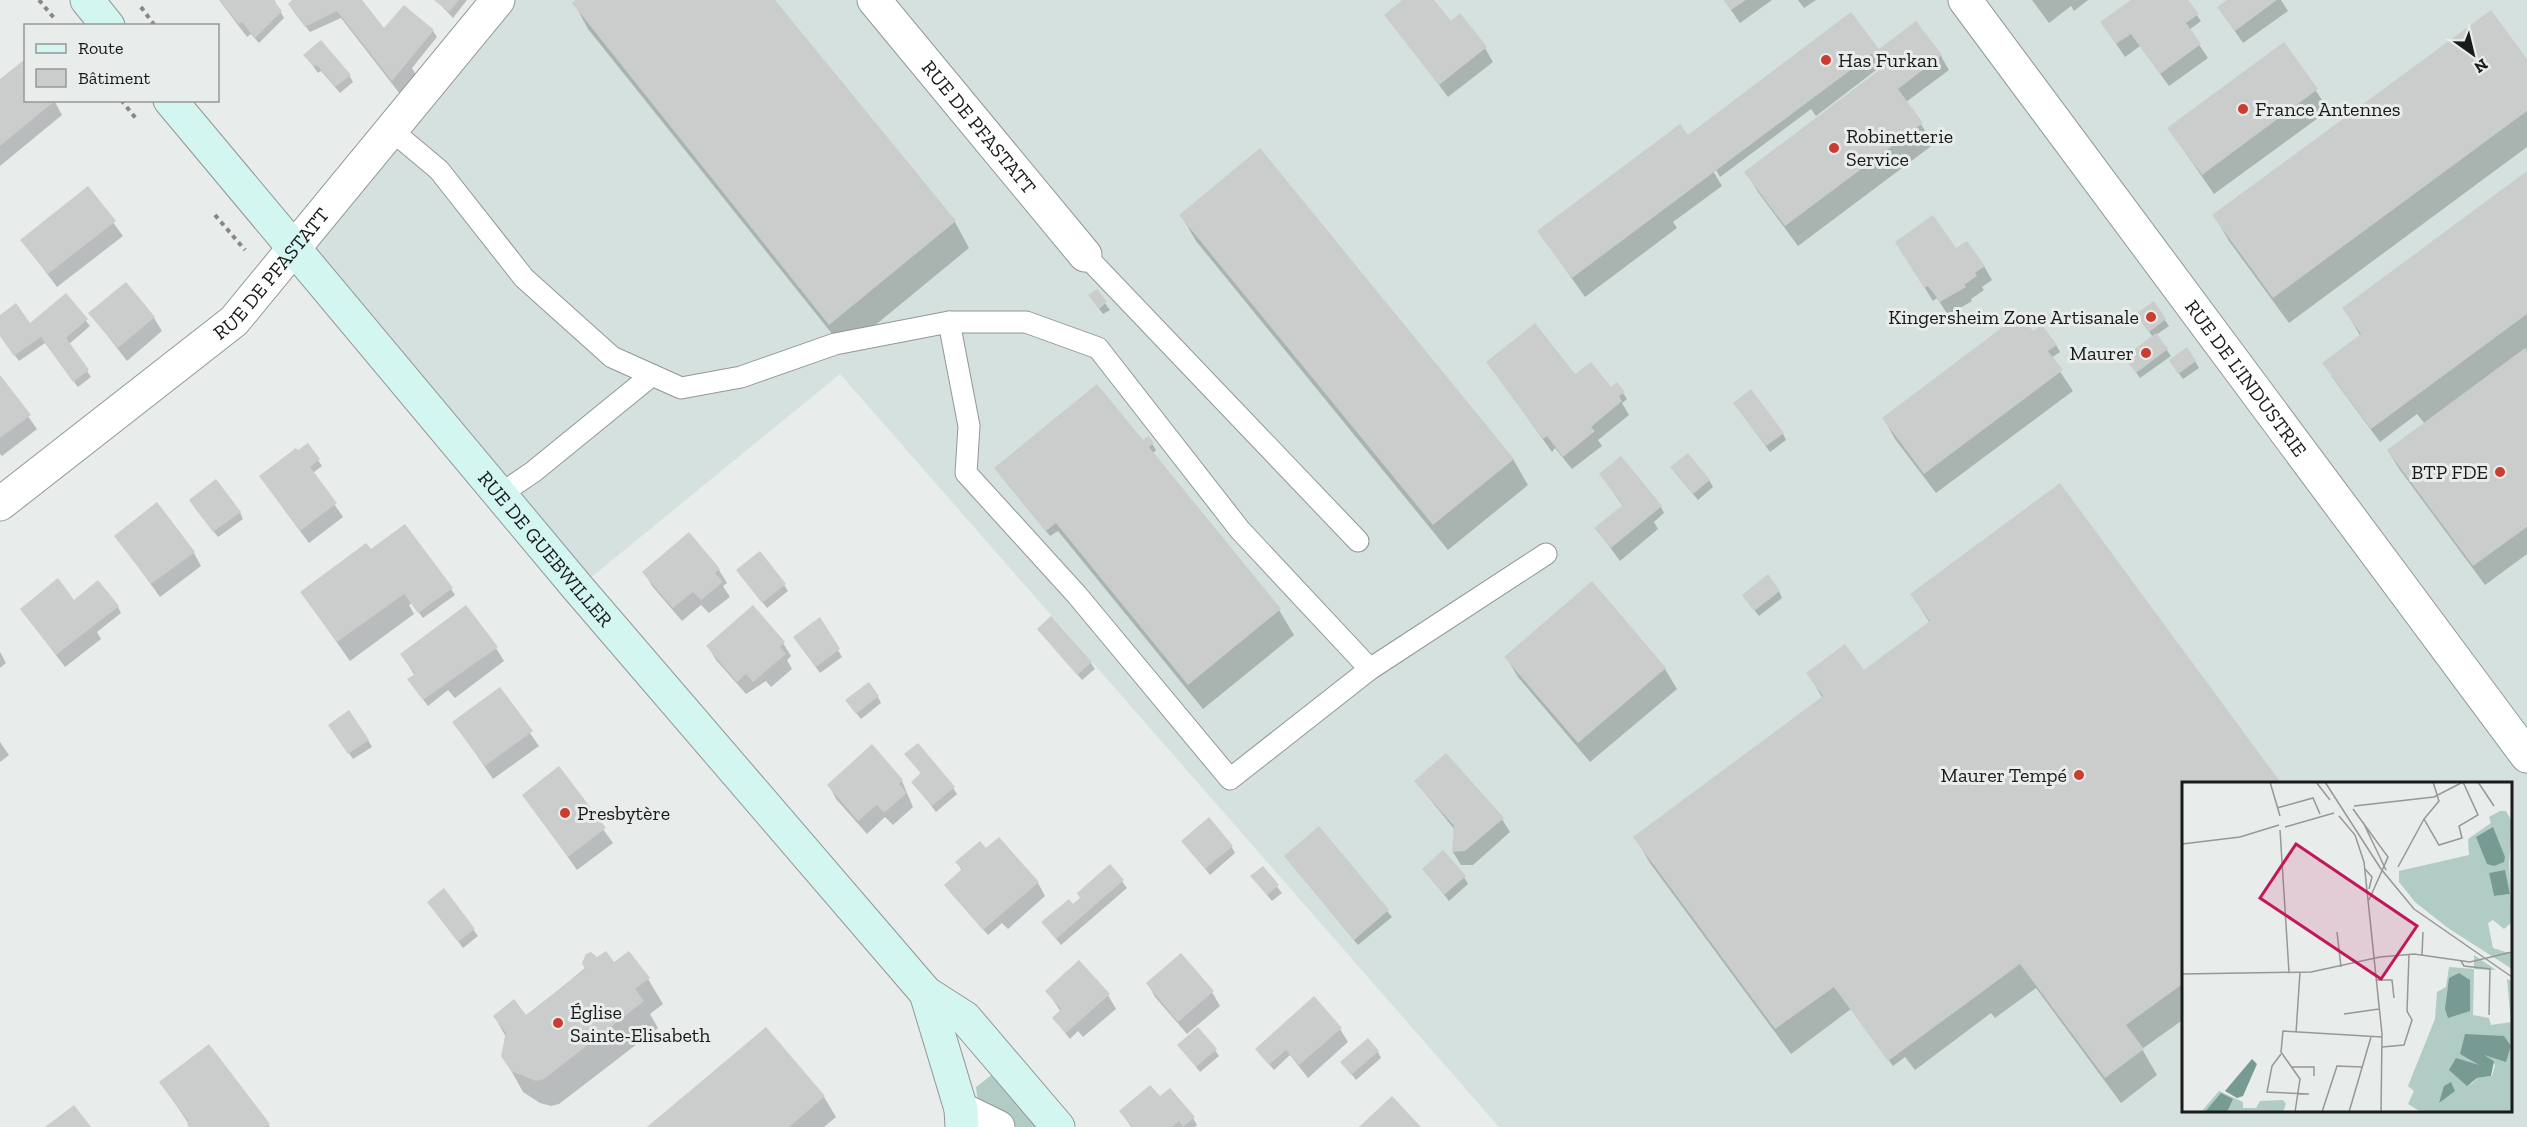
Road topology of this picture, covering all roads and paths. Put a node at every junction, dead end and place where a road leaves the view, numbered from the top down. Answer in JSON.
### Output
{"nodes":[{"id":1,"x":39,"y":0,"type":"edge"},
{"id":2,"x":87,"y":0,"type":"edge"},
{"id":3,"x":135,"y":0,"type":"edge"},
{"id":4,"x":498,"y":0,"type":"edge"},
{"id":5,"x":874,"y":0,"type":"edge"},
{"id":6,"x":1965,"y":0,"type":"edge"},
{"id":7,"x":58,"y":24,"type":"edge"},
{"id":8,"x":106,"y":24,"type":"edge"},
{"id":9,"x":154,"y":24,"type":"edge"},
{"id":10,"x":172,"y":102,"type":"edge"},
{"id":11,"x":390,"y":129,"type":"junction"},
{"id":12,"x":292,"y":250,"type":"junction"},
{"id":13,"x":1085,"y":255,"type":"joint"},
{"id":14,"x":950,"y":322,"type":"junction"},
{"id":15,"x":652,"y":375,"type":"junction"},
{"id":16,"x":500,"y":495,"type":"junction"},
{"id":17,"x":0,"y":504,"type":"edge"},
{"id":18,"x":1358,"y":541,"type":"dead end"},
{"id":19,"x":1546,"y":554,"type":"dead end"},
{"id":20,"x":1370,"y":669,"type":"junction"},
{"id":21,"x":2527,"y":756,"type":"edge"},
{"id":22,"x":926,"y":993,"type":"junction"},
{"id":23,"x":962,"y":1118,"type":"edge"},
{"id":24,"x":998,"y":1127,"type":"edge"},
{"id":25,"x":1058,"y":1127,"type":"edge"}],
"edges":[{"from":1,"to":7,"type":"path"},
{"from":2,"to":8,"type":"main road"},
{"from":3,"to":9,"type":"path"},
{"from":4,"to":11,"type":"street","name":"RUE DE PFASTATT"},
{"from":5,"to":13,"type":"street","name":"RUE DE PFASTATT"},
{"from":6,"to":21,"type":"street","name":"RUE DE L'INDUSTRIE"},
{"from":10,"to":12,"type":"main road","name":"RUE DE GUEBWILLER"},
{"from":11,"to":12,"type":"street","name":"RUE DE PFASTATT"},
{"from":11,"to":15,"type":"lane"},
{"from":12,"to":16,"type":"main road","name":"RUE DE GUEBWILLER"},
{"from":12,"to":17,"type":"street","name":"RUE DE PFASTATT"},
{"from":13,"to":18,"type":"lane"},
{"from":14,"to":15,"type":"lane"},
{"from":14,"to":20,"type":"lane"},
{"from":14,"to":20,"type":"lane"},
{"from":15,"to":16,"type":"lane"},
{"from":16,"to":22,"type":"main road","name":"RUE DE GUEBWILLER"},
{"from":19,"to":20,"type":"lane"},
{"from":22,"to":23,"type":"main road","name":"RUE DE GUEBWILLER"},
{"from":22,"to":25,"type":"main road","name":"RUE DE GUEBWILLER"},
{"from":23,"to":24,"type":"street"}]}
